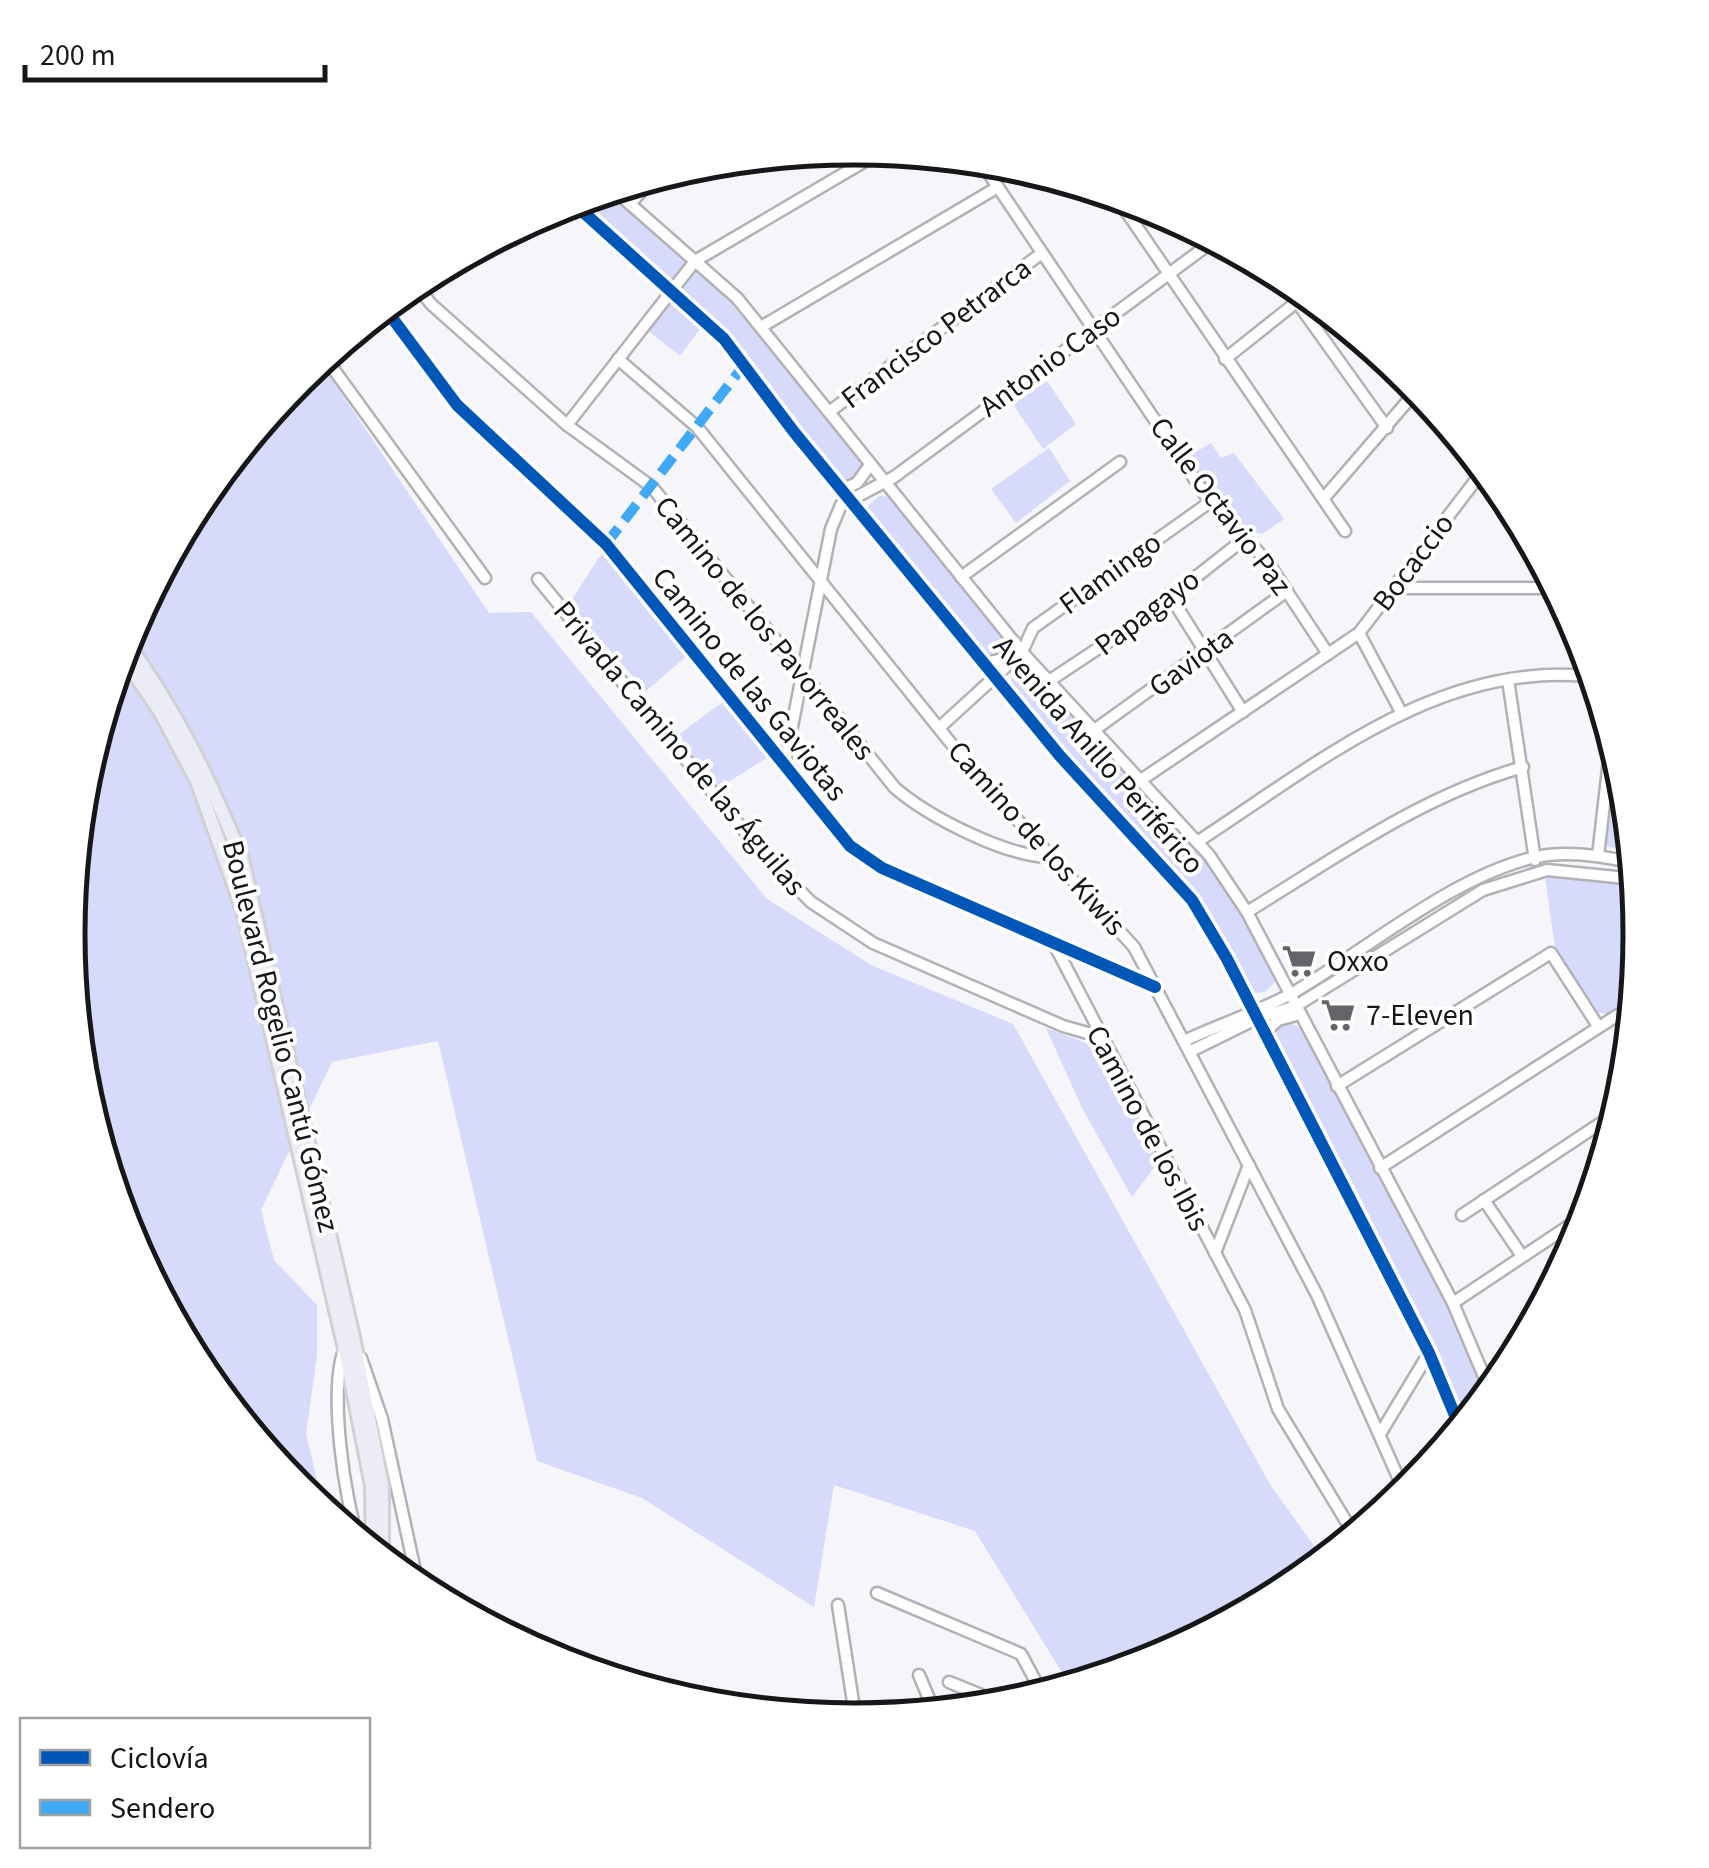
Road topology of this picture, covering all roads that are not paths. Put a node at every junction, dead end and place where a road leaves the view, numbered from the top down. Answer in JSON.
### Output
{"nodes":[{"id":1,"x":858,"y":165,"type":"edge"},
{"id":2,"x":991,"y":177,"type":"edge"},
{"id":3,"x":998,"y":187,"type":"junction"},
{"id":4,"x":637,"y":196,"type":"edge"},
{"id":5,"x":625,"y":200,"type":"edge"},
{"id":6,"x":630,"y":204,"type":"junction"},
{"id":7,"x":584,"y":214,"type":"edge"},
{"id":8,"x":1130,"y":216,"type":"edge"},
{"id":9,"x":1203,"y":248,"type":"edge"},
{"id":10,"x":1042,"y":254,"type":"junction"},
{"id":11,"x":694,"y":261,"type":"junction"},
{"id":12,"x":1170,"y":273,"type":"junction"},
{"id":13,"x":672,"y":289,"type":"junction"},
{"id":14,"x":425,"y":296,"type":"edge"},
{"id":15,"x":1295,"y":303,"type":"edge"},
{"id":16,"x":1299,"y":307,"type":"edge"},
{"id":17,"x":393,"y":319,"type":"edge"},
{"id":18,"x":761,"y":327,"type":"junction"},
{"id":19,"x":1094,"y":329,"type":"junction"},
{"id":20,"x":618,"y":360,"type":"junction"},
{"id":21,"x":1225,"y":360,"type":"junction"},
{"id":22,"x":333,"y":368,"type":"edge"},
{"id":23,"x":1409,"y":401,"type":"edge"},
{"id":24,"x":829,"y":412,"type":"junction"},
{"id":25,"x":567,"y":425,"type":"junction"},
{"id":26,"x":1387,"y":428,"type":"junction"},
{"id":27,"x":1120,"y":462,"type":"dead end"},
{"id":28,"x":870,"y":464,"type":"junction"},
{"id":29,"x":1476,"y":481,"type":"edge"},
{"id":30,"x":888,"y":485,"type":"junction"},
{"id":31,"x":846,"y":493,"type":"junction"},
{"id":32,"x":1324,"y":498,"type":"junction"},
{"id":33,"x":1210,"y":502,"type":"junction"},
{"id":34,"x":860,"y":513,"type":"junction"},
{"id":35,"x":1346,"y":531,"type":"dead end"},
{"id":36,"x":1243,"y":540,"type":"junction"},
{"id":37,"x":961,"y":576,"type":"junction"},
{"id":38,"x":485,"y":578,"type":"dead end"},
{"id":39,"x":538,"y":578,"type":"dead end"},
{"id":40,"x":820,"y":581,"type":"junction"},
{"id":41,"x":1394,"y":588,"type":"junction"},
{"id":42,"x":1542,"y":588,"type":"edge"},
{"id":43,"x":1287,"y":591,"type":"junction"},
{"id":44,"x":1169,"y":594,"type":"junction"},
{"id":45,"x":1359,"y":633,"type":"junction"},
{"id":46,"x":1018,"y":647,"type":"junction"},
{"id":47,"x":1206,"y":653,"type":"junction"},
{"id":48,"x":1328,"y":654,"type":"junction"},
{"id":49,"x":137,"y":659,"type":"edge"},
{"id":50,"x":1032,"y":663,"type":"junction"},
{"id":51,"x":986,"y":664,"type":"junction"},
{"id":52,"x":132,"y":671,"type":"edge"},
{"id":53,"x":801,"y":674,"type":"junction"},
{"id":54,"x":1579,"y":678,"type":"edge"},
{"id":55,"x":999,"y":680,"type":"junction"},
{"id":56,"x":1508,"y":680,"type":"junction"},
{"id":57,"x":1049,"y":682,"type":"junction"},
{"id":58,"x":1243,"y":712,"type":"junction"},
{"id":59,"x":1401,"y":712,"type":"junction"},
{"id":60,"x":938,"y":728,"type":"junction"},
{"id":61,"x":1093,"y":731,"type":"junction"},
{"id":62,"x":784,"y":767,"type":"junction"},
{"id":63,"x":1523,"y":767,"type":"junction"},
{"id":64,"x":1607,"y":776,"type":"edge"},
{"id":65,"x":1138,"y":782,"type":"junction"},
{"id":66,"x":1198,"y":842,"type":"junction"},
{"id":67,"x":1598,"y":856,"type":"junction"},
{"id":68,"x":1048,"y":857,"type":"junction"},
{"id":69,"x":1535,"y":857,"type":"junction"},
{"id":70,"x":1620,"y":860,"type":"edge"},
{"id":71,"x":1537,"y":871,"type":"junction"},
{"id":72,"x":1621,"y":877,"type":"edge"},
{"id":73,"x":1248,"y":912,"type":"junction"},
{"id":74,"x":1054,"y":945,"type":"junction"},
{"id":75,"x":1155,"y":987,"type":"junction"},
{"id":76,"x":1288,"y":989,"type":"junction"},
{"id":77,"x":1253,"y":1010,"type":"junction"},
{"id":78,"x":1298,"y":1010,"type":"junction"},
{"id":79,"x":1619,"y":1013,"type":"edge"},
{"id":80,"x":1598,"y":1026,"type":"junction"},
{"id":81,"x":1264,"y":1033,"type":"junction"},
{"id":82,"x":1098,"y":1036,"type":"junction"},
{"id":83,"x":1188,"y":1046,"type":"junction"},
{"id":84,"x":1336,"y":1086,"type":"junction"},
{"id":85,"x":1600,"y":1124,"type":"edge"},
{"id":86,"x":1248,"y":1164,"type":"junction"},
{"id":87,"x":1380,"y":1168,"type":"junction"},
{"id":88,"x":1484,"y":1200,"type":"junction"},
{"id":89,"x":1462,"y":1215,"type":"dead end"},
{"id":90,"x":1565,"y":1228,"type":"edge"},
{"id":91,"x":1215,"y":1252,"type":"junction"},
{"id":92,"x":1522,"y":1256,"type":"junction"},
{"id":93,"x":1453,"y":1304,"type":"junction"},
{"id":94,"x":353,"y":1336,"type":"junction"},
{"id":95,"x":345,"y":1349,"type":"junction"},
{"id":96,"x":1429,"y":1353,"type":"junction"},
{"id":97,"x":1484,"y":1375,"type":"edge"},
{"id":98,"x":362,"y":1414,"type":"junction"},
{"id":99,"x":1455,"y":1415,"type":"edge"},
{"id":100,"x":1380,"y":1434,"type":"junction"},
{"id":101,"x":1399,"y":1478,"type":"edge"},
{"id":102,"x":355,"y":1519,"type":"edge"},
{"id":103,"x":1348,"y":1524,"type":"edge"},
{"id":104,"x":373,"y":1533,"type":"edge"},
{"id":105,"x":383,"y":1542,"type":"edge"},
{"id":106,"x":413,"y":1564,"type":"edge"},
{"id":107,"x":877,"y":1593,"type":"dead end"},
{"id":108,"x":838,"y":1604,"type":"dead end"},
{"id":109,"x":919,"y":1675,"type":"dead end"},
{"id":110,"x":1036,"y":1681,"type":"edge"},
{"id":111,"x":949,"y":1682,"type":"dead end"},
{"id":112,"x":977,"y":1693,"type":"edge"},
{"id":113,"x":929,"y":1700,"type":"edge"},
{"id":114,"x":853,"y":1704,"type":"edge"}],
"edges":[{"from":1,"to":11,"type":"street"},
{"from":2,"to":3,"type":"street","name":"Calle Octavio Paz"},
{"from":3,"to":10,"type":"street","name":"Calle Octavio Paz"},
{"from":3,"to":18,"type":"street"},
{"from":4,"to":6,"type":"street"},
{"from":5,"to":6,"type":"street","name":"Avenida Anillo Periférico"},
{"from":6,"to":11,"type":"street","name":"Avenida Anillo Periférico"},
{"from":7,"to":13,"type":"street","name":"Avenida Anillo Periférico"},
{"from":8,"to":12,"type":"street"},
{"from":9,"to":12,"type":"street","name":"Antonio Caso"},
{"from":10,"to":19,"type":"street","name":"Calle Octavio Paz"},
{"from":10,"to":24,"type":"street","name":"Francisco Petrarca"},
{"from":11,"to":13,"type":"street"},
{"from":11,"to":18,"type":"street","name":"Avenida Anillo Periférico"},
{"from":12,"to":19,"type":"street","name":"Antonio Caso"},
{"from":12,"to":21,"type":"street"},
{"from":13,"to":20,"type":"street"},
{"from":13,"to":31,"type":"street","name":"Avenida Anillo Periférico"},
{"from":14,"to":25,"type":"street","name":"Camino de los Pavorreales"},
{"from":15,"to":21,"type":"street"},
{"from":16,"to":26,"type":"street"},
{"from":17,"to":62,"type":"street","name":"Camino de las Gaviotas"},
{"from":18,"to":24,"type":"street","name":"Avenida Anillo Periférico"},
{"from":19,"to":30,"type":"street","name":"Antonio Caso"},
{"from":19,"to":33,"type":"street","name":"Calle Octavio Paz"},
{"from":20,"to":25,"type":"street"},
{"from":20,"to":40,"type":"street","name":"Camino de los Kiwis"},
{"from":21,"to":32,"type":"street"},
{"from":22,"to":38,"type":"street"},
{"from":23,"to":26,"type":"street"},
{"from":24,"to":28,"type":"street","name":"Avenida Anillo Periférico"},
{"from":25,"to":53,"type":"street","name":"Camino de los Pavorreales"},
{"from":26,"to":32,"type":"street"},
{"from":27,"to":37,"type":"street"},
{"from":28,"to":30,"type":"street","name":"Avenida Anillo Periférico"},
{"from":28,"to":31,"type":"street"},
{"from":29,"to":41,"type":"street","name":"Bocaccio"},
{"from":30,"to":31,"type":"street"},
{"from":30,"to":34,"type":"street"},
{"from":30,"to":37,"type":"street","name":"Avenida Anillo Periférico"},
{"from":31,"to":34,"type":"street","name":"Avenida Anillo Periférico"},
{"from":31,"to":40,"type":"street"},
{"from":32,"to":35,"type":"street"},
{"from":33,"to":36,"type":"street","name":"Calle Octavio Paz"},
{"from":33,"to":46,"type":"street","name":"Flamingo"},
{"from":34,"to":51,"type":"street","name":"Avenida Anillo Periférico"},
{"from":36,"to":43,"type":"street","name":"Calle Octavio Paz"},
{"from":36,"to":44,"type":"street","name":"Papagayo"},
{"from":37,"to":46,"type":"street","name":"Avenida Anillo Periférico"},
{"from":39,"to":82,"type":"street","name":"Privada Camino de las Águilas"},
{"from":40,"to":53,"type":"street"},
{"from":40,"to":60,"type":"street","name":"Camino de los Kiwis"},
{"from":41,"to":42,"type":"street"},
{"from":41,"to":45,"type":"street","name":"Bocaccio"},
{"from":43,"to":47,"type":"street","name":"Gaviota"},
{"from":43,"to":48,"type":"street","name":"Calle Octavio Paz"},
{"from":44,"to":47,"type":"street"},
{"from":44,"to":57,"type":"street","name":"Papagayo"},
{"from":45,"to":48,"type":"street"},
{"from":45,"to":59,"type":"street","name":"Bocaccio"},
{"from":46,"to":50,"type":"street","name":"Avenida Anillo Periférico"},
{"from":46,"to":51,"type":"street"},
{"from":46,"to":55,"type":"street"},
{"from":47,"to":58,"type":"street"},
{"from":47,"to":61,"type":"street","name":"Gaviota"},
{"from":48,"to":58,"type":"street"},
{"from":49,"to":94,"type":"main road","name":"Boulevard Rogelio Cantú Gómez"},
{"from":50,"to":55,"type":"street"},
{"from":50,"to":57,"type":"street","name":"Avenida Anillo Periférico"},
{"from":51,"to":55,"type":"street","name":"Avenida Anillo Periférico"},
{"from":52,"to":95,"type":"main road","name":"Boulevard Rogelio Cantú Gómez"},
{"from":53,"to":62,"type":"street"},
{"from":53,"to":68,"type":"street","name":"Camino de los Pavorreales"},
{"from":54,"to":56,"type":"street"},
{"from":55,"to":60,"type":"street"},
{"from":55,"to":77,"type":"street","name":"Avenida Anillo Periférico"},
{"from":56,"to":59,"type":"street"},
{"from":56,"to":63,"type":"street"},
{"from":57,"to":61,"type":"street","name":"Avenida Anillo Periférico"},
{"from":58,"to":65,"type":"street"},
{"from":59,"to":66,"type":"street"},
{"from":60,"to":68,"type":"street","name":"Camino de los Kiwis"},
{"from":61,"to":65,"type":"street","name":"Avenida Anillo Periférico"},
{"from":62,"to":74,"type":"street","name":"Camino de las Gaviotas"},
{"from":63,"to":69,"type":"street"},
{"from":63,"to":73,"type":"street"},
{"from":64,"to":67,"type":"street"},
{"from":65,"to":66,"type":"street","name":"Avenida Anillo Periférico"},
{"from":66,"to":73,"type":"street","name":"Avenida Anillo Periférico"},
{"from":67,"to":69,"type":"street"},
{"from":67,"to":70,"type":"street"},
{"from":68,"to":75,"type":"street","name":"Camino de los Kiwis"},
{"from":69,"to":71,"type":"street"},
{"from":69,"to":76,"type":"street"},
{"from":71,"to":72,"type":"street"},
{"from":71,"to":78,"type":"street"},
{"from":73,"to":76,"type":"street","name":"Avenida Anillo Periférico"},
{"from":74,"to":75,"type":"street","name":"Camino de las Gaviotas"},
{"from":74,"to":82,"type":"street","name":"Camino de los Ibis"},
{"from":75,"to":83,"type":"street","name":"Camino de los Kiwis"},
{"from":76,"to":77,"type":"street"},
{"from":76,"to":78,"type":"street","name":"Avenida Anillo Periférico"},
{"from":77,"to":78,"type":"street"},
{"from":77,"to":81,"type":"street","name":"Avenida Anillo Periférico"},
{"from":77,"to":83,"type":"street"},
{"from":78,"to":81,"type":"street"},
{"from":78,"to":84,"type":"street","name":"Avenida Anillo Periférico"},
{"from":79,"to":80,"type":"street"},
{"from":80,"to":84,"type":"street"},
{"from":80,"to":87,"type":"street"},
{"from":81,"to":96,"type":"street","name":"Avenida Anillo Periférico"},
{"from":82,"to":91,"type":"street","name":"Camino de los Ibis"},
{"from":83,"to":86,"type":"street","name":"Camino de los Kiwis"},
{"from":84,"to":87,"type":"street","name":"Avenida Anillo Periférico"},
{"from":85,"to":88,"type":"street"},
{"from":86,"to":91,"type":"street"},
{"from":86,"to":100,"type":"street","name":"Camino de los Kiwis"},
{"from":87,"to":93,"type":"street","name":"Avenida Anillo Periférico"},
{"from":88,"to":89,"type":"street"},
{"from":88,"to":92,"type":"street"},
{"from":90,"to":92,"type":"street"},
{"from":91,"to":103,"type":"street","name":"Camino de los Ibis"},
{"from":92,"to":93,"type":"street"},
{"from":93,"to":97,"type":"street","name":"Avenida Anillo Periférico"},
{"from":94,"to":98,"type":"main road","name":"Boulevard Rogelio Cantú Gómez"},
{"from":94,"to":106,"type":"street","name":"Boulevard Rogelio Cantú Gómez"},
{"from":95,"to":98,"type":"main road","name":"Boulevard Rogelio Cantú Gómez"},
{"from":95,"to":102,"type":"street","name":"Boulevard Rogelio Cantú Gómez"},
{"from":96,"to":99,"type":"street","name":"Avenida Anillo Periférico"},
{"from":96,"to":100,"type":"street"},
{"from":98,"to":104,"type":"main road","name":"Boulevard Rogelio Cantú Gómez"},
{"from":98,"to":105,"type":"main road","name":"Boulevard Rogelio Cantú Gómez"},
{"from":100,"to":101,"type":"street","name":"Camino de los Kiwis"},
{"from":107,"to":110,"type":"street"},
{"from":108,"to":114,"type":"street"},
{"from":109,"to":113,"type":"street"},
{"from":111,"to":112,"type":"street"}]}
